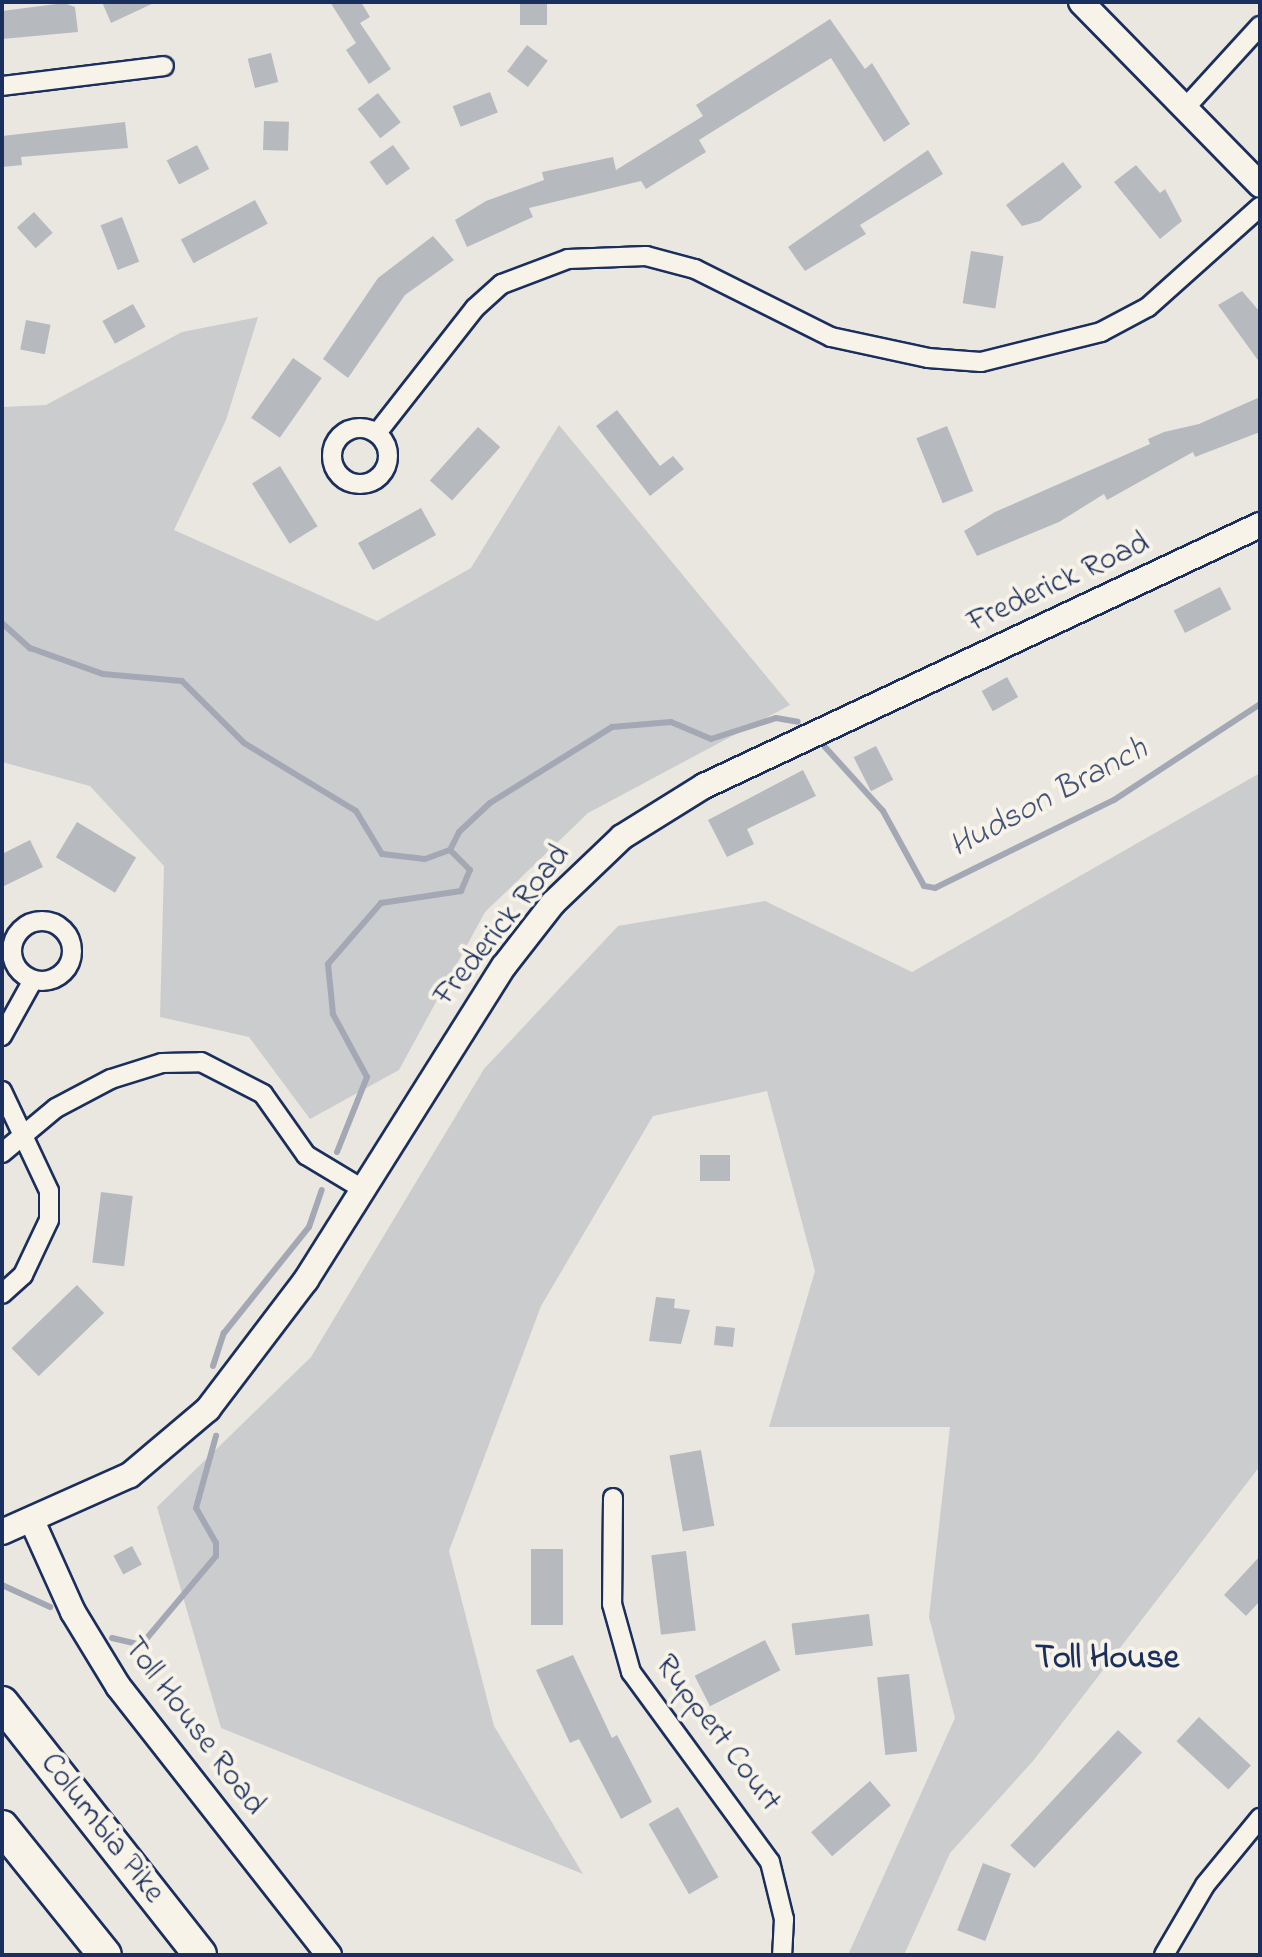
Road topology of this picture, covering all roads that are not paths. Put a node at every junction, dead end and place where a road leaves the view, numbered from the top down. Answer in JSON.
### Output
{"nodes":[{"id":1,"x":1081,"y":2,"type":"edge"},
{"id":2,"x":1260,"y":26,"type":"edge"},
{"id":3,"x":164,"y":66,"type":"dead end"},
{"id":4,"x":2,"y":86,"type":"edge"},
{"id":5,"x":1186,"y":107,"type":"junction"},
{"id":6,"x":1260,"y":185,"type":"edge"},
{"id":7,"x":1260,"y":207,"type":"edge"},
{"id":8,"x":377,"y":433,"type":"dead end"},
{"id":9,"x":1260,"y":525,"type":"edge"},
{"id":10,"x":33,"y":980,"type":"dead end"},
{"id":11,"x":2,"y":1036,"type":"edge"},
{"id":12,"x":2,"y":1091,"type":"edge"},
{"id":13,"x":21,"y":1134,"type":"junction"},
{"id":14,"x":2,"y":1153,"type":"edge"},
{"id":15,"x":361,"y":1188,"type":"junction"},
{"id":16,"x":2,"y":1294,"type":"edge"},
{"id":17,"x":613,"y":1498,"type":"dead end"},
{"id":18,"x":33,"y":1523,"type":"junction"},
{"id":19,"x":2,"y":1532,"type":"edge"},
{"id":20,"x":2,"y":1703,"type":"edge"},
{"id":21,"x":1260,"y":1818,"type":"edge"},
{"id":22,"x":2,"y":1827,"type":"edge"},
{"id":23,"x":105,"y":1955,"type":"edge"},
{"id":24,"x":200,"y":1955,"type":"edge"},
{"id":25,"x":329,"y":1955,"type":"edge"},
{"id":26,"x":782,"y":1955,"type":"edge"},
{"id":27,"x":1164,"y":1955,"type":"edge"}],
"edges":[{"from":1,"to":5,"type":"main road"},
{"from":2,"to":5,"type":"street"},
{"from":3,"to":4,"type":"street"},
{"from":5,"to":6,"type":"main road"},
{"from":7,"to":8,"type":"street"},
{"from":9,"to":15,"type":"main road","name":"Frederick Road"},
{"from":10,"to":11,"type":"street"},
{"from":12,"to":13,"type":"street"},
{"from":13,"to":14,"type":"street"},
{"from":13,"to":15,"type":"street"},
{"from":13,"to":16,"type":"street"},
{"from":15,"to":18,"type":"main road","name":"Frederick Road"},
{"from":17,"to":26,"type":"street","name":"Ruppert Court"},
{"from":18,"to":19,"type":"main road","name":"Frederick Road"},
{"from":18,"to":25,"type":"main road","name":"Toll House Road"},
{"from":20,"to":24,"type":"highway","name":"Columbia Pike"},
{"from":21,"to":27,"type":"street"},
{"from":22,"to":23,"type":"highway"}]}
